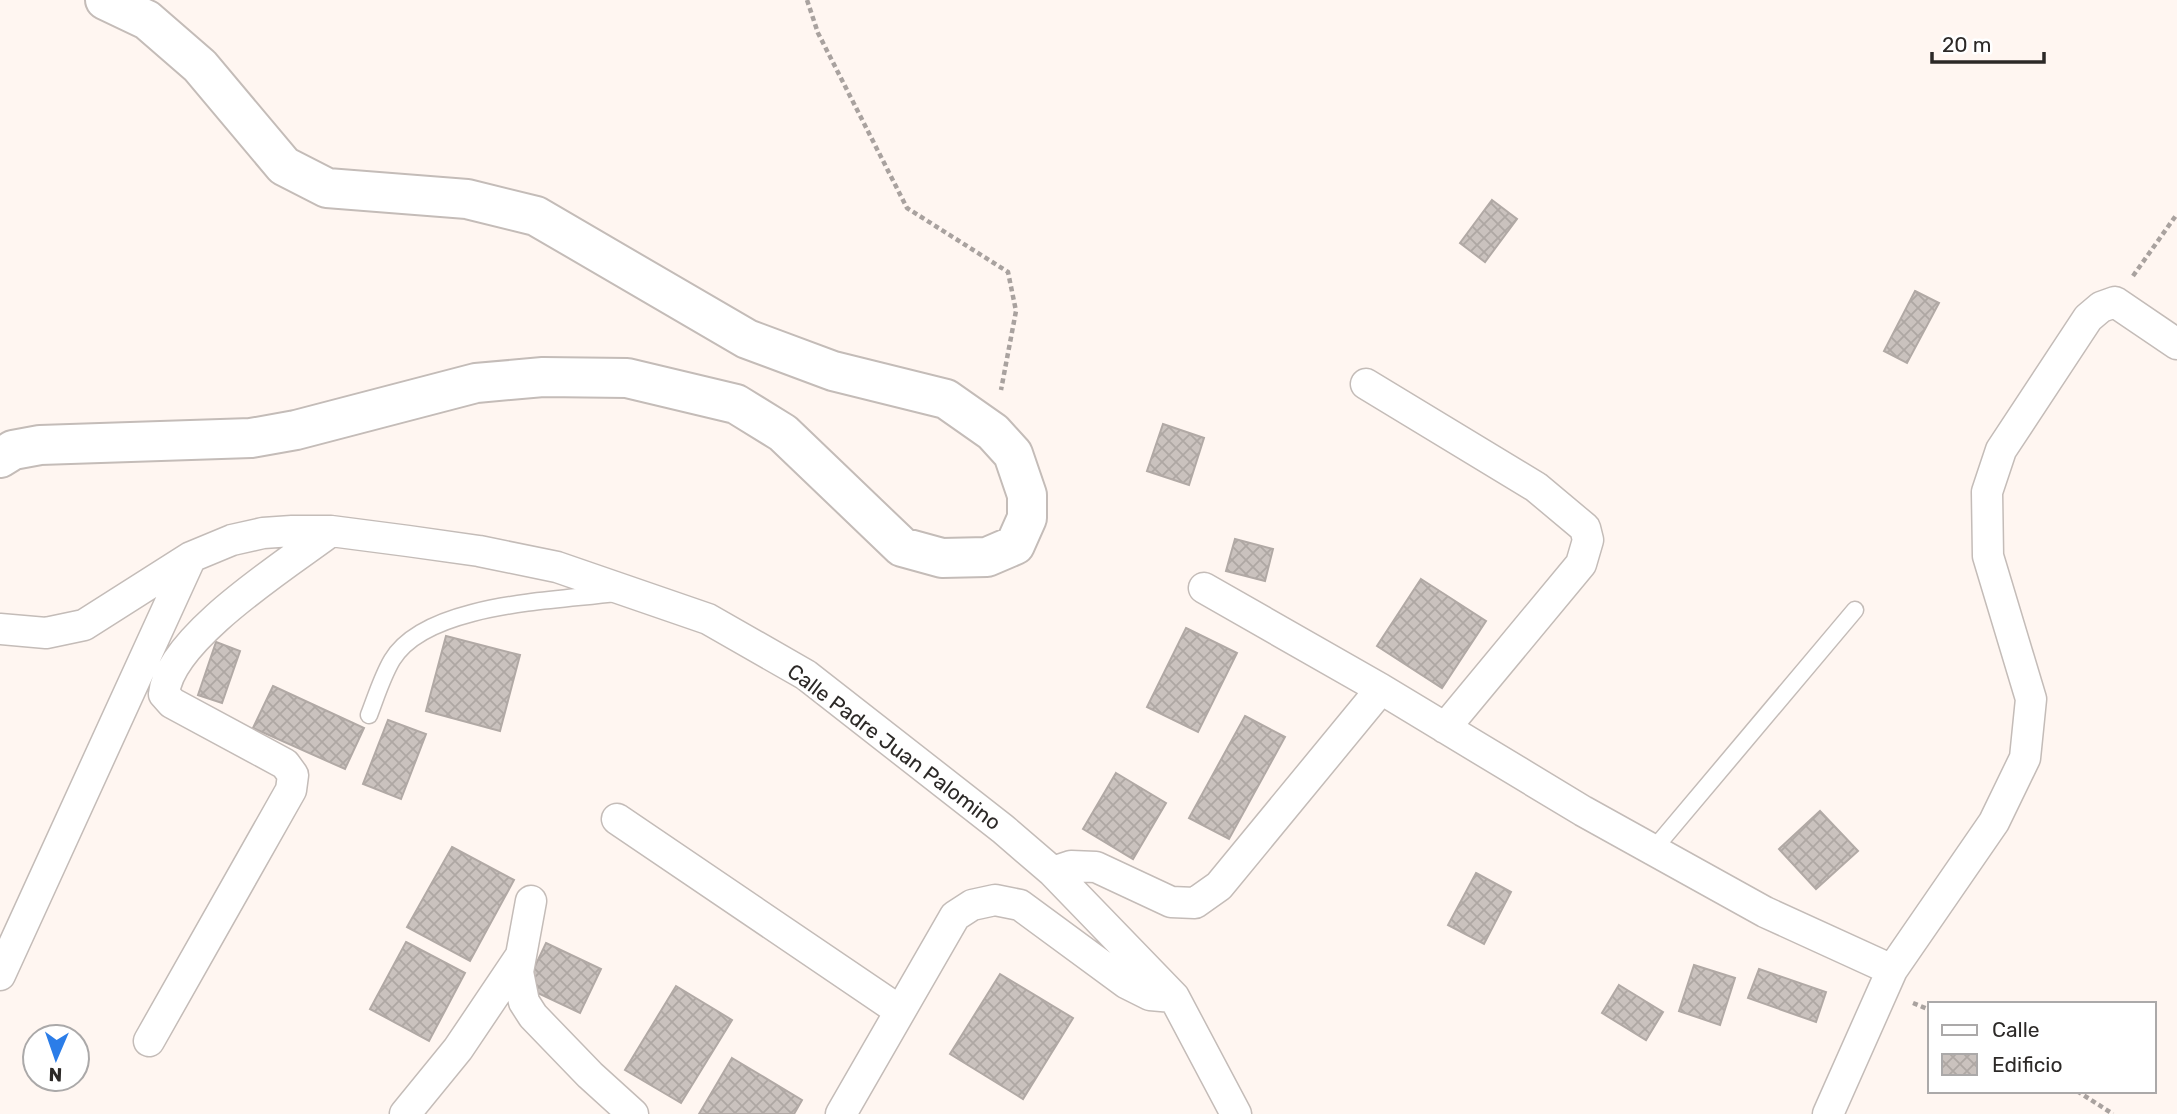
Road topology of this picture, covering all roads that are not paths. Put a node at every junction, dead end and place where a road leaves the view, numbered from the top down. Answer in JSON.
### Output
{"nodes":[{"id":1,"x":105,"y":0,"type":"edge"},
{"id":2,"x":2177,"y":344,"type":"edge"},
{"id":3,"x":1366,"y":384,"type":"dead end"},
{"id":4,"x":0,"y":458,"type":"edge"},
{"id":5,"x":331,"y":531,"type":"junction"},
{"id":6,"x":191,"y":557,"type":"junction"},
{"id":7,"x":1204,"y":589,"type":"dead end"},
{"id":8,"x":632,"y":592,"type":"junction"},
{"id":9,"x":1855,"y":610,"type":"dead end"},
{"id":10,"x":0,"y":628,"type":"edge"},
{"id":11,"x":1381,"y":689,"type":"junction"},
{"id":12,"x":369,"y":715,"type":"dead end"},
{"id":13,"x":1445,"y":728,"type":"junction"},
{"id":14,"x":617,"y":819,"type":"dead end"},
{"id":15,"x":1653,"y":850,"type":"junction"},
{"id":16,"x":1053,"y":873,"type":"junction"},
{"id":17,"x":531,"y":901,"type":"dead end"},
{"id":18,"x":520,"y":957,"type":"junction"},
{"id":19,"x":1892,"y":970,"type":"junction"},
{"id":20,"x":0,"y":975,"type":"edge"},
{"id":21,"x":1174,"y":997,"type":"junction"},
{"id":22,"x":900,"y":1012,"type":"junction"},
{"id":23,"x":149,"y":1041,"type":"dead end"},
{"id":24,"x":405,"y":1114,"type":"edge"},
{"id":25,"x":633,"y":1114,"type":"edge"},
{"id":26,"x":841,"y":1114,"type":"edge"},
{"id":27,"x":1236,"y":1114,"type":"edge"},
{"id":28,"x":1828,"y":1114,"type":"edge"}],
"edges":[{"from":1,"to":4,"type":"street"},
{"from":2,"to":19,"type":"street"},
{"from":3,"to":13,"type":"street"},
{"from":5,"to":6,"type":"street","name":"Calle Padre Juan Palomino"},
{"from":5,"to":8,"type":"street","name":"Calle Padre Juan Palomino"},
{"from":5,"to":23,"type":"street"},
{"from":6,"to":10,"type":"street","name":"Calle Padre Juan Palomino"},
{"from":6,"to":20,"type":"street"},
{"from":7,"to":11,"type":"street"},
{"from":8,"to":12,"type":"lane"},
{"from":8,"to":16,"type":"street","name":"Calle Padre Juan Palomino"},
{"from":9,"to":15,"type":"lane"},
{"from":11,"to":13,"type":"street"},
{"from":11,"to":16,"type":"street"},
{"from":13,"to":15,"type":"street"},
{"from":14,"to":22,"type":"street"},
{"from":15,"to":19,"type":"street"},
{"from":16,"to":21,"type":"street","name":"Calle Padre Juan Palomino"},
{"from":17,"to":18,"type":"street"},
{"from":18,"to":24,"type":"street"},
{"from":18,"to":25,"type":"street"},
{"from":19,"to":28,"type":"street"},
{"from":21,"to":22,"type":"street"},
{"from":21,"to":27,"type":"street","name":"Calle Padre Juan Palomino"},
{"from":22,"to":26,"type":"street"}]}
